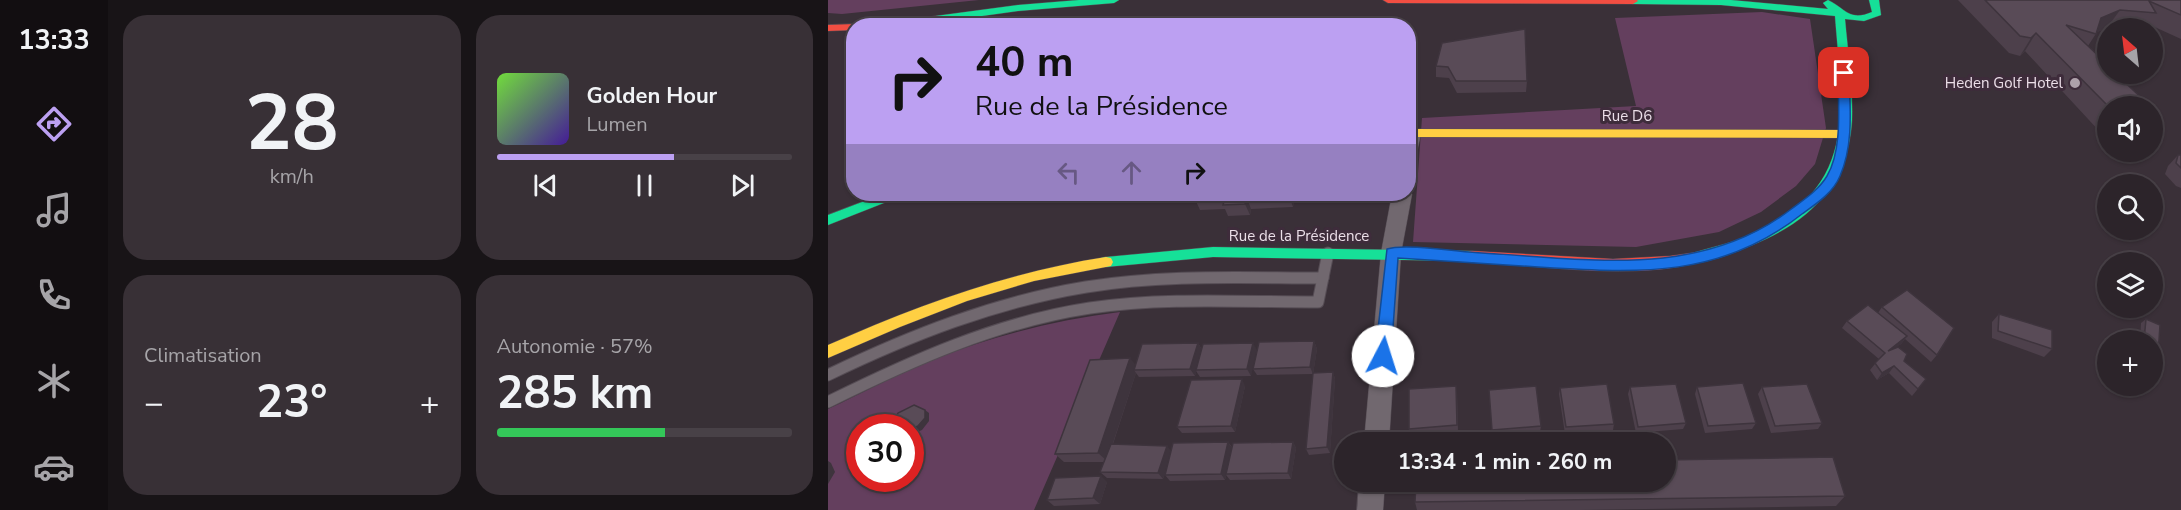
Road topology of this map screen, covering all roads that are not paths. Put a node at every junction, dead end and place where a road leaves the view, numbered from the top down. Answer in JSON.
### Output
{"nodes":[{"id":1,"x":1114,"y":0,"type":"edge"},
{"id":2,"x":1388,"y":0,"type":"edge"},
{"id":3,"x":1781,"y":0,"type":"edge"},
{"id":4,"x":1828,"y":0,"type":"edge"},
{"id":5,"x":1875,"y":0,"type":"edge"},
{"id":6,"x":1742,"y":3,"type":"junction"},
{"id":7,"x":1838,"y":14,"type":"junction"},
{"id":8,"x":943,"y":18,"type":"edge"},
{"id":9,"x":846,"y":27,"type":"edge"},
{"id":10,"x":828,"y":28,"type":"edge"},
{"id":11,"x":1861,"y":30,"type":"junction"},
{"id":12,"x":1844,"y":73,"type":"junction"},
{"id":13,"x":1416,"y":133,"type":"edge"},
{"id":14,"x":1844,"y":134,"type":"junction"},
{"id":15,"x":877,"y":201,"type":"edge"},
{"id":16,"x":1401,"y":201,"type":"edge"},
{"id":17,"x":828,"y":220,"type":"edge"},
{"id":18,"x":1328,"y":253,"type":"junction"},
{"id":19,"x":1391,"y":253,"type":"junction"},
{"id":20,"x":1323,"y":278,"type":"junction"},
{"id":21,"x":828,"y":352,"type":"edge"},
{"id":22,"x":828,"y":375,"type":"edge"},
{"id":23,"x":828,"y":402,"type":"edge"},
{"id":24,"x":1377,"y":432,"type":"edge"},
{"id":25,"x":1371,"y":492,"type":"edge"},
{"id":26,"x":1370,"y":510,"type":"edge"}],
"edges":[{"from":1,"to":8,"type":"street"},
{"from":2,"to":6,"type":"street"},
{"from":3,"to":6,"type":"street"},
{"from":4,"to":7,"type":"street"},
{"from":5,"to":11,"type":"street","name":"Rue de la Présidence"},
{"from":6,"to":7,"type":"street"},
{"from":7,"to":11,"type":"street"},
{"from":7,"to":12,"type":"street","name":"Rue de la Présidence"},
{"from":9,"to":10,"type":"street"},
{"from":11,"to":12,"type":"street","name":"Rue de la Présidence"},
{"from":12,"to":14,"type":"street","name":"Rue de la Présidence"},
{"from":13,"to":14,"type":"street","name":"Rue D6"},
{"from":14,"to":19,"type":"street","name":"Rue de la Présidence"},
{"from":15,"to":17,"type":"street"},
{"from":16,"to":19,"type":"street"},
{"from":18,"to":19,"type":"street","name":"Rue de la Présidence"},
{"from":18,"to":20,"type":"lane"},
{"from":18,"to":21,"type":"street","name":"Rue de la Présidence"},
{"from":19,"to":24,"type":"street"},
{"from":20,"to":22,"type":"lane"},
{"from":20,"to":23,"type":"lane"},
{"from":25,"to":26,"type":"street"}]}
